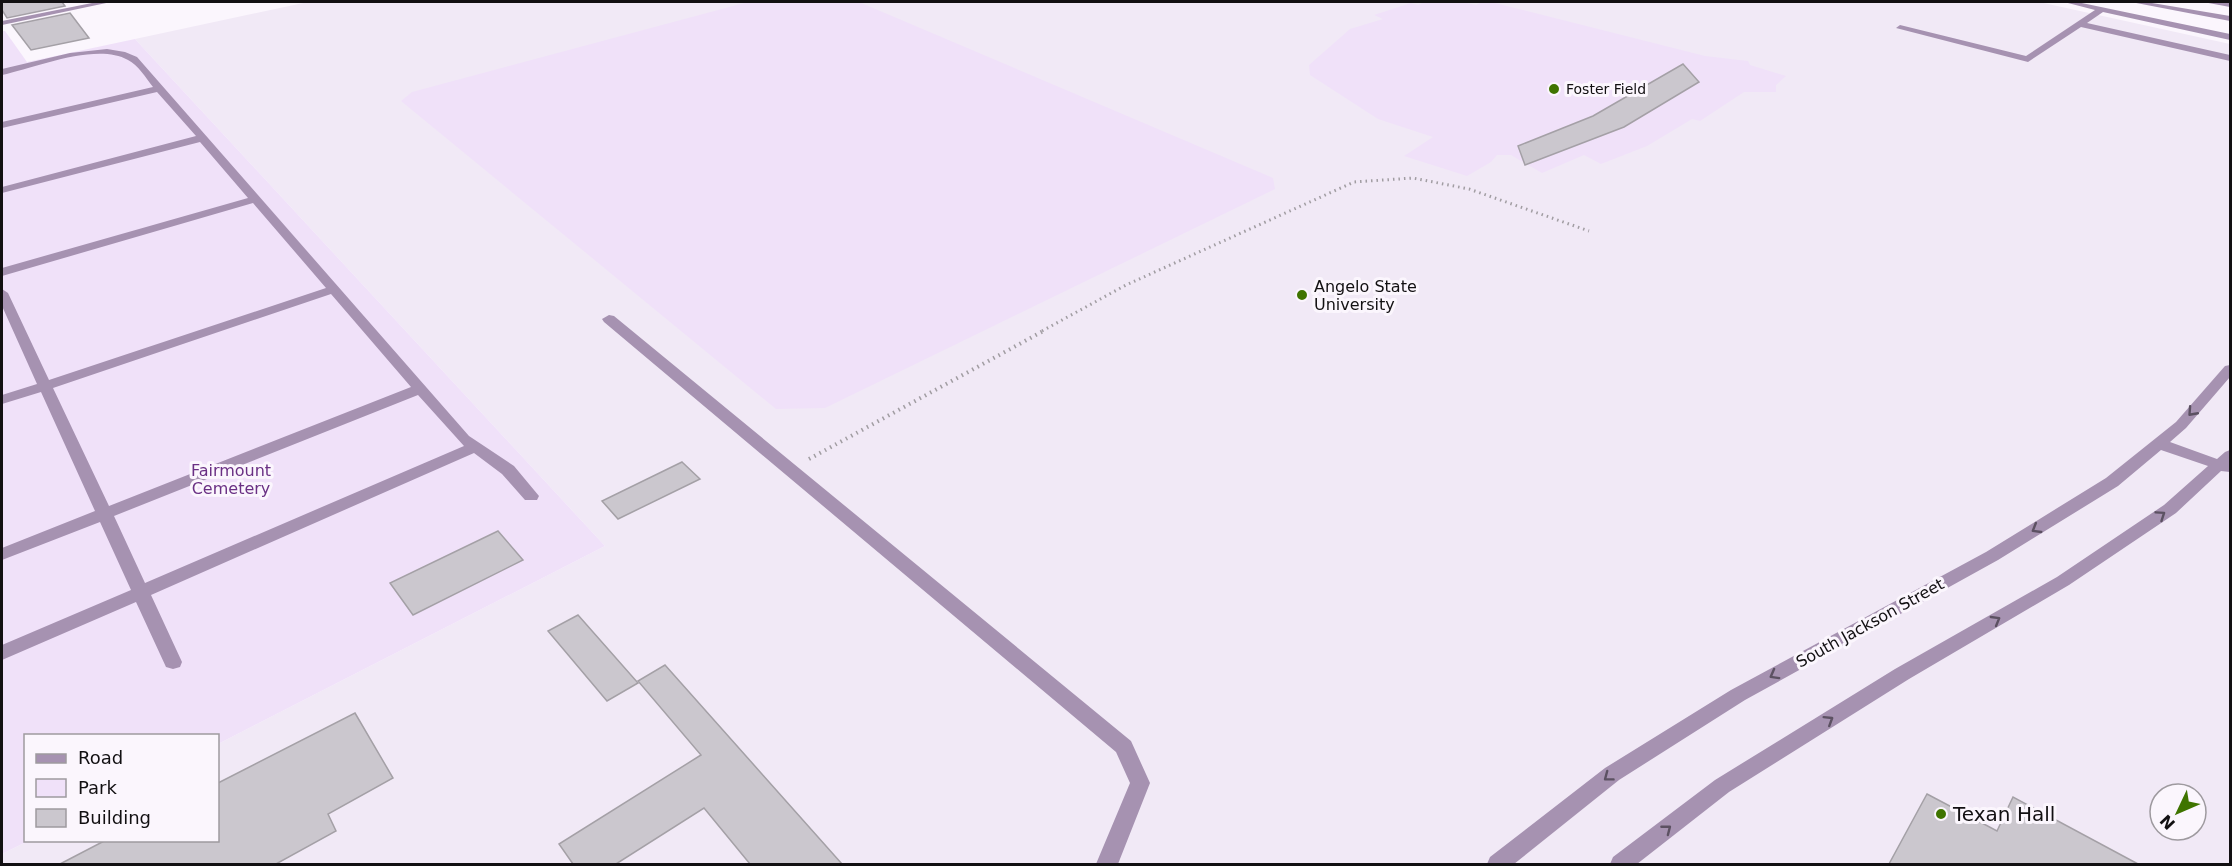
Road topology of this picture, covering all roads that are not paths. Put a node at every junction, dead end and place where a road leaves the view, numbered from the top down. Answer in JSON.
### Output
{"nodes":[{"id":1,"x":107,"y":2,"type":"edge"},
{"id":2,"x":2068,"y":2,"type":"edge"},
{"id":3,"x":2134,"y":2,"type":"edge"},
{"id":4,"x":2207,"y":2,"type":"edge"},
{"id":5,"x":2230,"y":5,"type":"edge"},
{"id":6,"x":2102,"y":9,"type":"junction"},
{"id":7,"x":2230,"y":19,"type":"edge"},
{"id":8,"x":2,"y":22,"type":"edge"},
{"id":9,"x":2080,"y":24,"type":"junction"},
{"id":10,"x":1900,"y":28,"type":"dead end"},
{"id":11,"x":2230,"y":37,"type":"edge"},
{"id":12,"x":2230,"y":58,"type":"edge"},
{"id":13,"x":2,"y":72,"type":"edge"},
{"id":14,"x":159,"y":88,"type":"junction"},
{"id":15,"x":2,"y":125,"type":"edge"},
{"id":16,"x":202,"y":138,"type":"junction"},
{"id":17,"x":2,"y":190,"type":"edge"},
{"id":18,"x":256,"y":199,"type":"junction"},
{"id":19,"x":2,"y":272,"type":"edge"},
{"id":20,"x":334,"y":289,"type":"junction"},
{"id":21,"x":2,"y":293,"type":"edge"},
{"id":22,"x":609,"y":319,"type":"dead end"},
{"id":23,"x":2230,"y":369,"type":"edge"},
{"id":24,"x":45,"y":386,"type":"junction"},
{"id":25,"x":420,"y":389,"type":"junction"},
{"id":26,"x":2,"y":400,"type":"edge"},
{"id":27,"x":2160,"y":444,"type":"junction"},
{"id":28,"x":475,"y":447,"type":"junction"},
{"id":29,"x":2227,"y":464,"type":"edge"},
{"id":30,"x":531,"y":496,"type":"dead end"},
{"id":31,"x":104,"y":514,"type":"junction"},
{"id":32,"x":2,"y":554,"type":"edge"},
{"id":33,"x":141,"y":593,"type":"junction"},
{"id":34,"x":2,"y":653,"type":"edge"},
{"id":35,"x":173,"y":662,"type":"dead end"},
{"id":36,"x":1107,"y":864,"type":"edge"},
{"id":37,"x":1498,"y":864,"type":"edge"},
{"id":38,"x":1621,"y":864,"type":"edge"}],
"edges":[{"from":1,"to":8,"type":"street"},
{"from":2,"to":6,"type":"street"},
{"from":3,"to":7,"type":"street"},
{"from":4,"to":5,"type":"street"},
{"from":6,"to":9,"type":"street"},
{"from":6,"to":11,"type":"street"},
{"from":9,"to":10,"type":"street"},
{"from":9,"to":12,"type":"street"},
{"from":13,"to":14,"type":"street"},
{"from":14,"to":15,"type":"street"},
{"from":14,"to":16,"type":"street"},
{"from":16,"to":17,"type":"street"},
{"from":16,"to":18,"type":"street"},
{"from":18,"to":19,"type":"street"},
{"from":18,"to":20,"type":"street"},
{"from":20,"to":24,"type":"street"},
{"from":20,"to":25,"type":"street"},
{"from":21,"to":24,"type":"street"},
{"from":22,"to":36,"type":"street"},
{"from":23,"to":27,"type":"street","name":"South Jackson Street","one_way":true},
{"from":24,"to":26,"type":"street"},
{"from":24,"to":31,"type":"street"},
{"from":25,"to":28,"type":"street"},
{"from":25,"to":31,"type":"street"},
{"from":27,"to":29,"type":"street"},
{"from":27,"to":37,"type":"street","name":"South Jackson Street","one_way":true},
{"from":28,"to":30,"type":"street"},
{"from":28,"to":33,"type":"street"},
{"from":38,"to":29,"type":"street","one_way":true},
{"from":31,"to":32,"type":"street"},
{"from":31,"to":33,"type":"street"},
{"from":33,"to":34,"type":"street"},
{"from":33,"to":35,"type":"street"}]}
